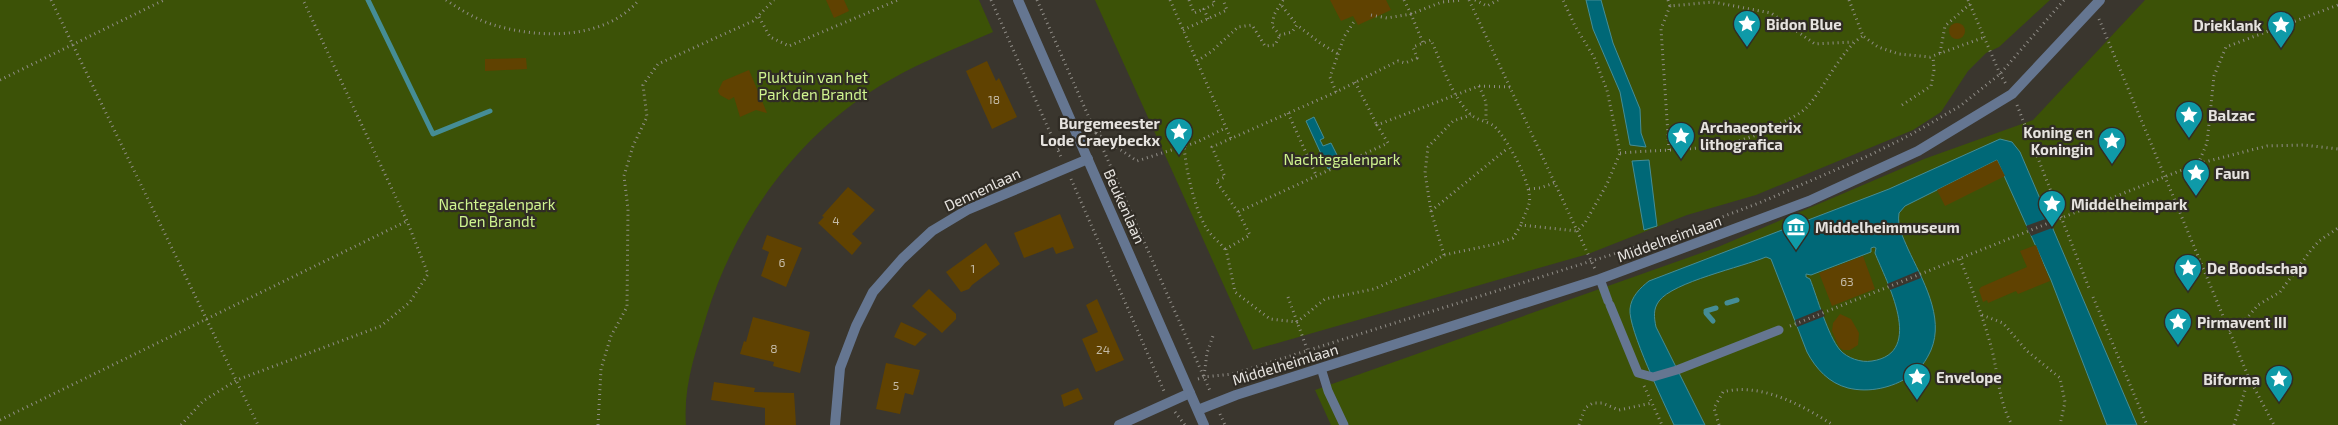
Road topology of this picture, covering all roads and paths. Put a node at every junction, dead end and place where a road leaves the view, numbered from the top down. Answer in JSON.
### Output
{"nodes":[{"id":1,"x":51,"y":0,"type":"edge"},
{"id":2,"x":164,"y":0,"type":"edge"},
{"id":3,"x":303,"y":0,"type":"edge"},
{"id":4,"x":446,"y":0,"type":"edge"},
{"id":5,"x":639,"y":0,"type":"edge"},
{"id":6,"x":774,"y":0,"type":"edge"},
{"id":7,"x":898,"y":0,"type":"edge"},
{"id":8,"x":991,"y":0,"type":"edge"},
{"id":9,"x":1018,"y":0,"type":"edge"},
{"id":10,"x":1037,"y":0,"type":"edge"},
{"id":11,"x":1170,"y":0,"type":"edge"},
{"id":12,"x":1189,"y":0,"type":"edge"},
{"id":13,"x":1213,"y":0,"type":"edge"},
{"id":14,"x":1223,"y":0,"type":"edge"},
{"id":15,"x":1284,"y":0,"type":"edge"},
{"id":16,"x":1404,"y":0,"type":"edge"},
{"id":17,"x":1463,"y":0,"type":"edge"},
{"id":18,"x":1469,"y":0,"type":"edge"},
{"id":19,"x":1475,"y":0,"type":"edge"},
{"id":20,"x":1498,"y":0,"type":"edge"},
{"id":21,"x":1563,"y":0,"type":"edge"},
{"id":22,"x":1668,"y":0,"type":"edge"},
{"id":23,"x":1849,"y":0,"type":"edge"},
{"id":24,"x":2064,"y":0,"type":"edge"},
{"id":25,"x":1969,"y":2,"type":"edge"},
{"id":26,"x":2097,"y":3,"type":"edge"},
{"id":27,"x":1282,"y":5,"type":"junction"},
{"id":28,"x":2338,"y":5,"type":"edge"},
{"id":29,"x":1670,"y":6,"type":"junction"},
{"id":30,"x":1204,"y":9,"type":"junction"},
{"id":31,"x":1411,"y":14,"type":"junction"},
{"id":32,"x":1371,"y":15,"type":"dead end"},
{"id":33,"x":759,"y":17,"type":"junction"},
{"id":34,"x":1208,"y":19,"type":"junction"},
{"id":35,"x":1356,"y":20,"type":"dead end"},
{"id":36,"x":1297,"y":25,"type":"junction"},
{"id":37,"x":1183,"y":30,"type":"junction"},
{"id":38,"x":1280,"y":35,"type":"junction"},
{"id":39,"x":1863,"y":36,"type":"junction"},
{"id":40,"x":1985,"y":37,"type":"junction"},
{"id":41,"x":1853,"y":42,"type":"junction"},
{"id":42,"x":72,"y":43,"type":"junction"},
{"id":43,"x":1423,"y":43,"type":"junction"},
{"id":44,"x":1338,"y":54,"type":"junction"},
{"id":45,"x":1939,"y":54,"type":"junction"},
{"id":46,"x":1933,"y":56,"type":"junction"},
{"id":47,"x":1196,"y":61,"type":"junction"},
{"id":48,"x":2000,"y":74,"type":"junction"},
{"id":49,"x":0,"y":80,"type":"edge"},
{"id":50,"x":1355,"y":82,"type":"junction"},
{"id":51,"x":1479,"y":86,"type":"junction"},
{"id":52,"x":1510,"y":87,"type":"junction"},
{"id":53,"x":1336,"y":92,"type":"junction"},
{"id":54,"x":2012,"y":94,"type":"junction"},
{"id":55,"x":1456,"y":96,"type":"junction"},
{"id":56,"x":1902,"y":105,"type":"dead end"},
{"id":57,"x":1288,"y":113,"type":"junction"},
{"id":58,"x":1471,"y":115,"type":"junction"},
{"id":59,"x":1486,"y":121,"type":"junction"},
{"id":60,"x":1120,"y":122,"type":"dead end"},
{"id":61,"x":1377,"y":125,"type":"junction"},
{"id":62,"x":1226,"y":128,"type":"junction"},
{"id":63,"x":1096,"y":132,"type":"junction"},
{"id":64,"x":1231,"y":140,"type":"junction"},
{"id":65,"x":1184,"y":146,"type":"junction"},
{"id":66,"x":1508,"y":148,"type":"junction"},
{"id":67,"x":2338,"y":149,"type":"edge"},
{"id":68,"x":1670,"y":150,"type":"junction"},
{"id":69,"x":1620,"y":154,"type":"junction"},
{"id":70,"x":1088,"y":159,"type":"junction"},
{"id":71,"x":2197,"y":164,"type":"junction"},
{"id":72,"x":1066,"y":169,"type":"junction"},
{"id":73,"x":1316,"y":175,"type":"junction"},
{"id":74,"x":2165,"y":176,"type":"junction"},
{"id":75,"x":1554,"y":183,"type":"junction"},
{"id":76,"x":1529,"y":188,"type":"junction"},
{"id":77,"x":1431,"y":211,"type":"junction"},
{"id":78,"x":1238,"y":212,"type":"junction"},
{"id":79,"x":2062,"y":219,"type":"junction"},
{"id":80,"x":407,"y":222,"type":"junction"},
{"id":81,"x":1521,"y":225,"type":"junction"},
{"id":82,"x":2338,"y":228,"type":"edge"},
{"id":83,"x":1577,"y":231,"type":"junction"},
{"id":84,"x":1226,"y":249,"type":"junction"},
{"id":85,"x":1444,"y":256,"type":"junction"},
{"id":86,"x":1960,"y":259,"type":"junction"},
{"id":87,"x":1592,"y":262,"type":"junction"},
{"id":88,"x":1600,"y":279,"type":"junction"},
{"id":89,"x":2089,"y":288,"type":"dead end"},
{"id":90,"x":1288,"y":297,"type":"dead end"},
{"id":91,"x":2093,"y":297,"type":"dead end"},
{"id":92,"x":1982,"y":315,"type":"junction"},
{"id":93,"x":207,"y":320,"type":"junction"},
{"id":94,"x":1297,"y":322,"type":"junction"},
{"id":95,"x":1796,"y":324,"type":"dead end"},
{"id":96,"x":1779,"y":330,"type":"dead end"},
{"id":97,"x":2229,"y":331,"type":"junction"},
{"id":98,"x":1214,"y":333,"type":"dead end"},
{"id":99,"x":1308,"y":351,"type":"junction"},
{"id":100,"x":1318,"y":369,"type":"junction"},
{"id":101,"x":1204,"y":377,"type":"junction"},
{"id":102,"x":2249,"y":378,"type":"junction"},
{"id":103,"x":237,"y":380,"type":"junction"},
{"id":104,"x":1165,"y":393,"type":"dead end"},
{"id":105,"x":1190,"y":393,"type":"junction"},
{"id":106,"x":1198,"y":410,"type":"junction"},
{"id":107,"x":0,"y":420,"type":"edge"},
{"id":108,"x":181,"y":425,"type":"edge"},
{"id":109,"x":258,"y":425,"type":"edge"},
{"id":110,"x":598,"y":425,"type":"edge"},
{"id":111,"x":835,"y":425,"type":"edge"},
{"id":112,"x":1118,"y":425,"type":"edge"},
{"id":113,"x":1204,"y":425,"type":"edge"},
{"id":114,"x":1344,"y":425,"type":"edge"},
{"id":115,"x":1579,"y":425,"type":"edge"},
{"id":116,"x":1662,"y":425,"type":"edge"},
{"id":117,"x":1719,"y":425,"type":"edge"},
{"id":118,"x":1833,"y":425,"type":"edge"},
{"id":119,"x":2012,"y":425,"type":"edge"},
{"id":120,"x":2060,"y":425,"type":"edge"},
{"id":121,"x":2147,"y":425,"type":"edge"},
{"id":122,"x":2234,"y":425,"type":"edge"},
{"id":123,"x":2274,"y":425,"type":"edge"}],
"edges":[{"from":1,"to":42,"type":"path"},
{"from":2,"to":42,"type":"path"},
{"from":3,"to":80,"type":"path"},
{"from":4,"to":5,"type":"path"},
{"from":6,"to":33,"type":"path"},
{"from":7,"to":33,"type":"path"},
{"from":8,"to":72,"type":"path"},
{"from":9,"to":70,"type":"street","name":"Beukenlaan"},
{"from":10,"to":63,"type":"path","name":"Beukenlaan"},
{"from":11,"to":37,"type":"path"},
{"from":12,"to":30,"type":"path"},
{"from":13,"to":30,"type":"path"},
{"from":14,"to":34,"type":"path"},
{"from":15,"to":27,"type":"path"},
{"from":16,"to":31,"type":"path"},
{"from":17,"to":31,"type":"path"},
{"from":18,"to":52,"type":"path"},
{"from":19,"to":20,"type":"path"},
{"from":21,"to":69,"type":"path"},
{"from":22,"to":29,"type":"path"},
{"from":23,"to":39,"type":"path"},
{"from":24,"to":48,"type":"path","name":"Middelheimlaan"},
{"from":25,"to":40,"type":"path"},
{"from":25,"to":45,"type":"path"},
{"from":26,"to":54,"type":"street","name":"Middelheimlaan"},
{"from":26,"to":74,"type":"path"},
{"from":27,"to":36,"type":"path"},
{"from":27,"to":38,"type":"path"},
{"from":28,"to":71,"type":"path"},
{"from":29,"to":41,"type":"path"},
{"from":29,"to":68,"type":"path"},
{"from":30,"to":34,"type":"path"},
{"from":31,"to":32,"type":"path"},
{"from":31,"to":43,"type":"path"},
{"from":33,"to":110,"type":"path"},
{"from":34,"to":37,"type":"path"},
{"from":35,"to":44,"type":"path"},
{"from":36,"to":38,"type":"path"},
{"from":36,"to":44,"type":"path"},
{"from":37,"to":47,"type":"path"},
{"from":38,"to":47,"type":"path"},
{"from":39,"to":41,"type":"path"},
{"from":39,"to":46,"type":"path"},
{"from":40,"to":45,"type":"path"},
{"from":40,"to":48,"type":"path"},
{"from":41,"to":68,"type":"path"},
{"from":42,"to":49,"type":"path"},
{"from":42,"to":93,"type":"path"},
{"from":43,"to":50,"type":"path"},
{"from":43,"to":55,"type":"path"},
{"from":44,"to":53,"type":"path"},
{"from":45,"to":46,"type":"path"},
{"from":46,"to":56,"type":"path"},
{"from":47,"to":62,"type":"path"},
{"from":48,"to":54,"type":"path"},
{"from":48,"to":87,"type":"path","name":"Middelheimlaan"},
{"from":50,"to":53,"type":"path"},
{"from":50,"to":61,"type":"path"},
{"from":51,"to":52,"type":"path"},
{"from":51,"to":55,"type":"path"},
{"from":51,"to":59,"type":"path"},
{"from":52,"to":75,"type":"path"},
{"from":53,"to":57,"type":"path"},
{"from":54,"to":79,"type":"path"},
{"from":54,"to":88,"type":"street","name":"Middelheimlaan"},
{"from":55,"to":58,"type":"path"},
{"from":55,"to":61,"type":"path"},
{"from":57,"to":64,"type":"path"},
{"from":57,"to":73,"type":"path"},
{"from":58,"to":59,"type":"path"},
{"from":58,"to":77,"type":"path"},
{"from":59,"to":66,"type":"path"},
{"from":60,"to":63,"type":"path"},
{"from":61,"to":73,"type":"path"},
{"from":62,"to":64,"type":"path"},
{"from":62,"to":65,"type":"path"},
{"from":63,"to":65,"type":"path"},
{"from":63,"to":101,"type":"path","name":"Beukenlaan"},
{"from":64,"to":78,"type":"path"},
{"from":65,"to":84,"type":"path"},
{"from":66,"to":76,"type":"path"},
{"from":66,"to":77,"type":"path"},
{"from":67,"to":71,"type":"path"},
{"from":68,"to":69,"type":"path"},
{"from":69,"to":83,"type":"path"},
{"from":70,"to":72,"type":"street","name":"Dennenlaan"},
{"from":70,"to":105,"type":"street","name":"Beukenlaan"},
{"from":71,"to":74,"type":"path"},
{"from":72,"to":104,"type":"path"},
{"from":72,"to":111,"type":"street","name":"Dennenlaan"},
{"from":73,"to":78,"type":"path"},
{"from":74,"to":79,"type":"path"},
{"from":74,"to":97,"type":"path"},
{"from":75,"to":76,"type":"path"},
{"from":75,"to":83,"type":"path"},
{"from":76,"to":81,"type":"path"},
{"from":77,"to":85,"type":"path"},
{"from":78,"to":84,"type":"path"},
{"from":79,"to":86,"type":"path"},
{"from":79,"to":89,"type":"path"},
{"from":80,"to":93,"type":"path"},
{"from":80,"to":103,"type":"path"},
{"from":81,"to":83,"type":"path"},
{"from":81,"to":85,"type":"path"},
{"from":82,"to":97,"type":"path"},
{"from":83,"to":87,"type":"path"},
{"from":84,"to":94,"type":"path"},
{"from":85,"to":94,"type":"path"},
{"from":86,"to":92,"type":"path"},
{"from":86,"to":95,"type":"path"},
{"from":87,"to":99,"type":"path","name":"Middelheimlaan"},
{"from":88,"to":96,"type":"lane"},
{"from":88,"to":100,"type":"street","name":"Middelheimlaan"},
{"from":90,"to":94,"type":"path"},
{"from":91,"to":121,"type":"path"},
{"from":92,"to":119,"type":"path"},
{"from":92,"to":120,"type":"path"},
{"from":93,"to":103,"type":"path"},
{"from":93,"to":107,"type":"path"},
{"from":94,"to":99,"type":"path"},
{"from":97,"to":102,"type":"path"},
{"from":98,"to":101,"type":"path"},
{"from":99,"to":100,"type":"path"},
{"from":99,"to":101,"type":"path","name":"Middelheimlaan"},
{"from":100,"to":106,"type":"street","name":"Middelheimlaan"},
{"from":100,"to":114,"type":"lane"},
{"from":102,"to":122,"type":"path"},
{"from":102,"to":123,"type":"path"},
{"from":103,"to":108,"type":"path"},
{"from":103,"to":109,"type":"path"},
{"from":105,"to":106,"type":"street","name":"Beukenlaan"},
{"from":105,"to":112,"type":"street"},
{"from":106,"to":113,"type":"street","name":"Beukenlaan"},
{"from":115,"to":116,"type":"path"},
{"from":117,"to":118,"type":"path"}]}
